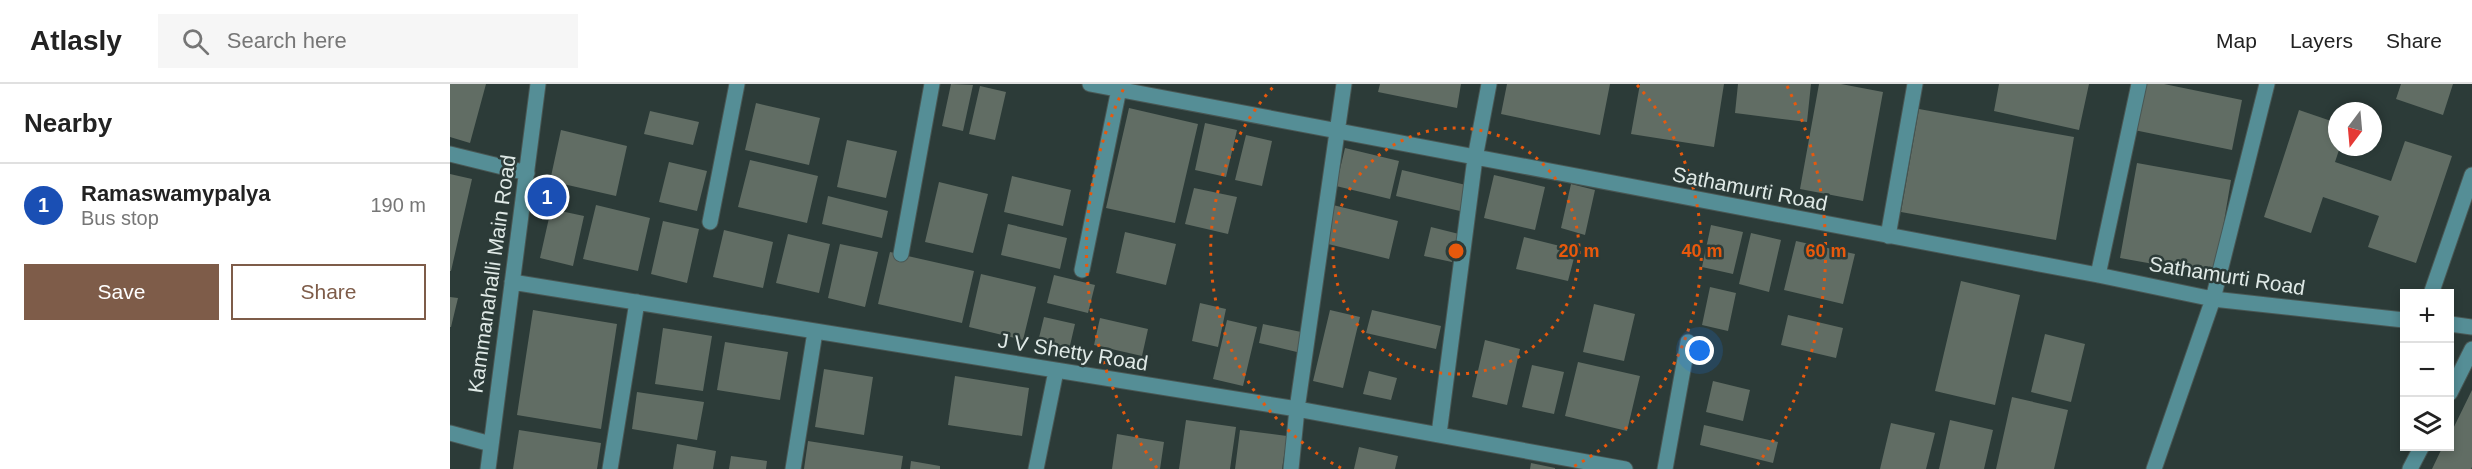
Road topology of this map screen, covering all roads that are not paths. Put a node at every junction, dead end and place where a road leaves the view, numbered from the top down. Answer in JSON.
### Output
{"nodes":[{"id":1,"x":538,"y":84,"type":"edge"},
{"id":2,"x":737,"y":84,"type":"edge"},
{"id":3,"x":933,"y":84,"type":"edge"},
{"id":4,"x":1090,"y":84,"type":"edge"},
{"id":5,"x":1344,"y":84,"type":"edge"},
{"id":6,"x":1489,"y":84,"type":"edge"},
{"id":7,"x":1915,"y":84,"type":"edge"},
{"id":8,"x":2139,"y":84,"type":"edge"},
{"id":9,"x":2267,"y":84,"type":"edge"},
{"id":10,"x":1119,"y":87,"type":"edge"},
{"id":11,"x":1336,"y":132,"type":"junction"},
{"id":12,"x":450,"y":154,"type":"edge"},
{"id":13,"x":1475,"y":158,"type":"junction"},
{"id":14,"x":527,"y":173,"type":"junction"},
{"id":15,"x":2472,"y":175,"type":"edge"},
{"id":16,"x":710,"y":222,"type":"dead end"},
{"id":17,"x":1888,"y":236,"type":"junction"},
{"id":18,"x":902,"y":254,"type":"dead end"},
{"id":19,"x":1082,"y":270,"type":"dead end"},
{"id":20,"x":2098,"y":275,"type":"junction"},
{"id":21,"x":512,"y":282,"type":"junction"},
{"id":22,"x":2433,"y":289,"type":"edge"},
{"id":23,"x":2213,"y":299,"type":"junction"},
{"id":24,"x":637,"y":302,"type":"junction"},
{"id":25,"x":2400,"y":320,"type":"edge"},
{"id":26,"x":2454,"y":325,"type":"edge"},
{"id":27,"x":2472,"y":327,"type":"edge"},
{"id":28,"x":815,"y":332,"type":"junction"},
{"id":29,"x":1688,"y":342,"type":"dead end"},
{"id":30,"x":2472,"y":349,"type":"edge"},
{"id":31,"x":1056,"y":371,"type":"junction"},
{"id":32,"x":2454,"y":385,"type":"edge"},
{"id":33,"x":1297,"y":409,"type":"junction"},
{"id":34,"x":450,"y":434,"type":"edge"},
{"id":35,"x":1439,"y":434,"type":"junction"},
{"id":36,"x":491,"y":444,"type":"junction"},
{"id":37,"x":2420,"y":451,"type":"edge"},
{"id":38,"x":488,"y":469,"type":"edge"},
{"id":39,"x":610,"y":469,"type":"edge"},
{"id":40,"x":793,"y":469,"type":"edge"},
{"id":41,"x":1036,"y":469,"type":"edge"},
{"id":42,"x":1292,"y":469,"type":"edge"},
{"id":43,"x":1625,"y":469,"type":"edge"},
{"id":44,"x":1665,"y":469,"type":"edge"},
{"id":45,"x":2154,"y":469,"type":"edge"},
{"id":46,"x":2410,"y":469,"type":"edge"}],
"edges":[{"from":1,"to":14,"type":"street","name":"Kammanahalli Main Road"},
{"from":2,"to":16,"type":"street"},
{"from":3,"to":18,"type":"street"},
{"from":4,"to":10,"type":"street","name":"Sathamurti Road"},
{"from":5,"to":11,"type":"street"},
{"from":6,"to":13,"type":"street"},
{"from":7,"to":17,"type":"street"},
{"from":8,"to":20,"type":"street"},
{"from":9,"to":23,"type":"street"},
{"from":10,"to":11,"type":"street","name":"Sathamurti Road"},
{"from":10,"to":19,"type":"street"},
{"from":11,"to":13,"type":"street","name":"Sathamurti Road"},
{"from":11,"to":33,"type":"street"},
{"from":12,"to":14,"type":"street"},
{"from":13,"to":17,"type":"street","name":"Sathamurti Road"},
{"from":13,"to":35,"type":"street"},
{"from":14,"to":21,"type":"street","name":"Kammanahalli Main Road"},
{"from":15,"to":22,"type":"street"},
{"from":17,"to":20,"type":"street","name":"Sathamurti Road"},
{"from":20,"to":23,"type":"street","name":"Sathamurti Road"},
{"from":21,"to":24,"type":"street","name":"J V Shetty Road"},
{"from":21,"to":36,"type":"street","name":"Kammanahalli Main Road"},
{"from":23,"to":25,"type":"street","name":"Sathamurti Road"},
{"from":23,"to":45,"type":"street"},
{"from":24,"to":28,"type":"street","name":"J V Shetty Road"},
{"from":24,"to":39,"type":"street"},
{"from":26,"to":27,"type":"street"},
{"from":28,"to":31,"type":"street","name":"J V Shetty Road"},
{"from":28,"to":40,"type":"street"},
{"from":29,"to":44,"type":"street"},
{"from":30,"to":32,"type":"street"},
{"from":31,"to":33,"type":"street","name":"J V Shetty Road"},
{"from":31,"to":41,"type":"street"},
{"from":33,"to":35,"type":"street","name":"J V Shetty Road"},
{"from":33,"to":42,"type":"street"},
{"from":34,"to":36,"type":"street"},
{"from":35,"to":43,"type":"street","name":"J V Shetty Road"},
{"from":36,"to":38,"type":"street","name":"Kammanahalli Main Road"},
{"from":37,"to":46,"type":"street"}]}
